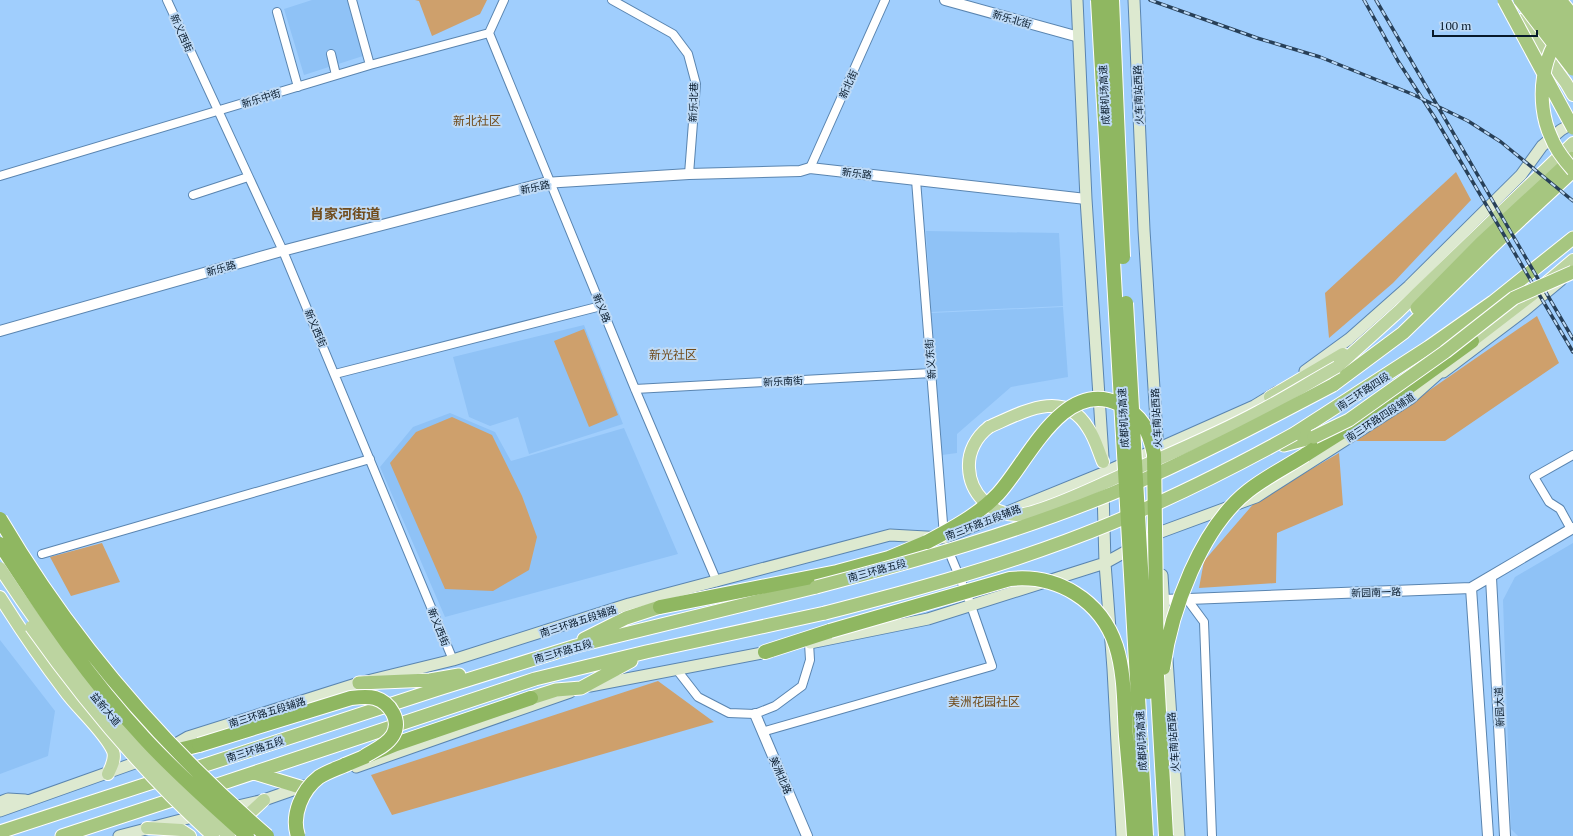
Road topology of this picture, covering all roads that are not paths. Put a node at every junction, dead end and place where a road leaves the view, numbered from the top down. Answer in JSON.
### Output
{"nodes":[{"id":1,"x":167,"y":0,"type":"edge"},
{"id":2,"x":352,"y":0,"type":"edge"},
{"id":3,"x":504,"y":0,"type":"edge"},
{"id":4,"x":612,"y":0,"type":"edge"},
{"id":5,"x":886,"y":0,"type":"edge"},
{"id":6,"x":945,"y":0,"type":"edge"},
{"id":7,"x":1077,"y":0,"type":"edge"},
{"id":8,"x":1098,"y":0,"type":"edge"},
{"id":9,"x":1112,"y":0,"type":"edge"},
{"id":10,"x":1134,"y":0,"type":"edge"},
{"id":11,"x":1504,"y":0,"type":"edge"},
{"id":12,"x":1520,"y":0,"type":"edge"},
{"id":13,"x":1532,"y":0,"type":"edge"},
{"id":14,"x":1546,"y":0,"type":"edge"},
{"id":15,"x":1560,"y":0,"type":"edge"},
{"id":16,"x":277,"y":12,"type":"dead end"},
{"id":17,"x":1573,"y":16,"type":"edge"},
{"id":18,"x":1573,"y":24,"type":"edge"},
{"id":19,"x":489,"y":33,"type":"junction"},
{"id":20,"x":1573,"y":36,"type":"edge"},
{"id":21,"x":1079,"y":37,"type":"junction"},
{"id":22,"x":1573,"y":52,"type":"edge"},
{"id":23,"x":331,"y":54,"type":"dead end"},
{"id":24,"x":370,"y":65,"type":"junction"},
{"id":25,"x":1573,"y":69,"type":"edge"},
{"id":26,"x":336,"y":76,"type":"junction"},
{"id":27,"x":1570,"y":83,"type":"edge"},
{"id":28,"x":298,"y":87,"type":"junction"},
{"id":29,"x":1573,"y":95,"type":"edge"},
{"id":30,"x":217,"y":111,"type":"junction"},
{"id":31,"x":1573,"y":123,"type":"edge"},
{"id":32,"x":1573,"y":128,"type":"edge"},
{"id":33,"x":1573,"y":143,"type":"edge"},
{"id":34,"x":1573,"y":158,"type":"edge"},
{"id":35,"x":810,"y":168,"type":"junction"},
{"id":36,"x":1573,"y":170,"type":"edge"},
{"id":37,"x":689,"y":174,"type":"junction"},
{"id":38,"x":0,"y":176,"type":"edge"},
{"id":39,"x":248,"y":177,"type":"junction"},
{"id":40,"x":916,"y":180,"type":"junction"},
{"id":41,"x":551,"y":183,"type":"junction"},
{"id":42,"x":193,"y":195,"type":"dead end"},
{"id":43,"x":1086,"y":199,"type":"junction"},
{"id":44,"x":1573,"y":238,"type":"edge"},
{"id":45,"x":283,"y":251,"type":"junction"},
{"id":46,"x":1573,"y":260,"type":"edge"},
{"id":47,"x":1573,"y":271,"type":"edge"},
{"id":48,"x":601,"y":306,"type":"junction"},
{"id":49,"x":1399,"y":311,"type":"junction"},
{"id":50,"x":0,"y":331,"type":"edge"},
{"id":51,"x":1472,"y":341,"type":"junction"},
{"id":52,"x":1366,"y":360,"type":"junction"},
{"id":53,"x":931,"y":373,"type":"junction"},
{"id":54,"x":335,"y":374,"type":"junction"},
{"id":55,"x":1432,"y":380,"type":"junction"},
{"id":56,"x":634,"y":389,"type":"junction"},
{"id":57,"x":1270,"y":397,"type":"junction"},
{"id":58,"x":1294,"y":438,"type":"junction"},
{"id":59,"x":1158,"y":449,"type":"junction"},
{"id":60,"x":1573,"y":455,"type":"edge"},
{"id":61,"x":370,"y":459,"type":"junction"},
{"id":62,"x":1103,"y":468,"type":"junction"},
{"id":63,"x":1134,"y":513,"type":"joint"},
{"id":64,"x":0,"y":519,"type":"edge"},
{"id":65,"x":1572,"y":529,"type":"edge"},
{"id":66,"x":1161,"y":532,"type":"junction"},
{"id":67,"x":944,"y":538,"type":"junction"},
{"id":68,"x":0,"y":544,"type":"edge"},
{"id":69,"x":42,"y":554,"type":"dead end"},
{"id":70,"x":1105,"y":563,"type":"junction"},
{"id":71,"x":0,"y":568,"type":"edge"},
{"id":72,"x":1491,"y":578,"type":"junction"},
{"id":73,"x":0,"y":581,"type":"edge"},
{"id":74,"x":717,"y":582,"type":"junction"},
{"id":75,"x":1471,"y":588,"type":"junction"},
{"id":76,"x":0,"y":597,"type":"edge"},
{"id":77,"x":1187,"y":599,"type":"junction"},
{"id":78,"x":1163,"y":600,"type":"junction"},
{"id":79,"x":971,"y":605,"type":"junction"},
{"id":80,"x":660,"y":607,"type":"joint"},
{"id":81,"x":809,"y":643,"type":"junction"},
{"id":82,"x":566,"y":649,"type":"junction"},
{"id":83,"x":646,"y":652,"type":"junction"},
{"id":84,"x":765,"y":652,"type":"junction"},
{"id":85,"x":453,"y":660,"type":"junction"},
{"id":86,"x":524,"y":662,"type":"junction"},
{"id":87,"x":677,"y":670,"type":"junction"},
{"id":88,"x":359,"y":683,"type":"junction"},
{"id":89,"x":581,"y":688,"type":"junction"},
{"id":90,"x":531,"y":698,"type":"joint"},
{"id":91,"x":1159,"y":700,"type":"junction"},
{"id":92,"x":755,"y":714,"type":"junction"},
{"id":93,"x":762,"y":732,"type":"junction"},
{"id":94,"x":154,"y":756,"type":"junction"},
{"id":95,"x":365,"y":756,"type":"junction"},
{"id":96,"x":254,"y":773,"type":"junction"},
{"id":97,"x":108,"y":774,"type":"junction"},
{"id":98,"x":300,"y":787,"type":"junction"},
{"id":99,"x":34,"y":800,"type":"junction"},
{"id":100,"x":264,"y":800,"type":"junction"},
{"id":101,"x":0,"y":802,"type":"edge"},
{"id":102,"x":0,"y":811,"type":"edge"},
{"id":103,"x":147,"y":828,"type":"junction"},
{"id":104,"x":0,"y":832,"type":"edge"},
{"id":105,"x":62,"y":836,"type":"edge"},
{"id":106,"x":119,"y":836,"type":"edge"},
{"id":107,"x":190,"y":836,"type":"edge"},
{"id":108,"x":214,"y":836,"type":"edge"},
{"id":109,"x":229,"y":836,"type":"edge"},
{"id":110,"x":247,"y":836,"type":"edge"},
{"id":111,"x":267,"y":836,"type":"edge"},
{"id":112,"x":298,"y":836,"type":"edge"},
{"id":113,"x":807,"y":836,"type":"edge"},
{"id":114,"x":1122,"y":836,"type":"edge"},
{"id":115,"x":1134,"y":836,"type":"edge"},
{"id":116,"x":1146,"y":836,"type":"edge"},
{"id":117,"x":1156,"y":836,"type":"edge"},
{"id":118,"x":1166,"y":836,"type":"edge"},
{"id":119,"x":1179,"y":836,"type":"edge"},
{"id":120,"x":1212,"y":836,"type":"edge"},
{"id":121,"x":1488,"y":836,"type":"edge"},
{"id":122,"x":1505,"y":836,"type":"edge"}],
"edges":[{"from":1,"to":30,"type":"street","name":"新义西街"},
{"from":2,"to":24,"type":"street"},
{"from":3,"to":19,"type":"street"},
{"from":4,"to":37,"type":"street","name":"新乐北巷"},
{"from":5,"to":35,"type":"street","name":"新北街"},
{"from":6,"to":21,"type":"street","name":"新乐北街"},
{"from":7,"to":21,"type":"main road"},
{"from":8,"to":116,"type":"highway","name":"成都机场高速","bridge":true},
{"from":9,"to":117,"type":"highway","name":"成都机场高速","bridge":true},
{"from":10,"to":59,"type":"main road","name":"火车南站西路"},
{"from":11,"to":27,"type":"main road"},
{"from":11,"to":32,"type":"highway","bridge":true},
{"from":12,"to":25,"type":"highway","bridge":true},
{"from":13,"to":22,"type":"highway","bridge":true},
{"from":14,"to":20,"type":"highway","bridge":true},
{"from":15,"to":17,"type":"highway","bridge":true},
{"from":16,"to":28,"type":"street"},
{"from":18,"to":36,"type":"highway","bridge":true},
{"from":19,"to":24,"type":"street","name":"新乐中街"},
{"from":19,"to":41,"type":"street","name":"新义路"},
{"from":21,"to":43,"type":"main road"},
{"from":23,"to":26,"type":"street"},
{"from":24,"to":26,"type":"street","name":"新乐中街"},
{"from":26,"to":28,"type":"street","name":"新乐中街"},
{"from":27,"to":29,"type":"main road"},
{"from":28,"to":30,"type":"street","name":"新乐中街"},
{"from":30,"to":38,"type":"street","name":"新乐中街"},
{"from":30,"to":39,"type":"street","name":"新义西街"},
{"from":31,"to":57,"type":"main road"},
{"from":33,"to":49,"type":"main road"},
{"from":34,"to":52,"type":"highway"},
{"from":35,"to":37,"type":"street","name":"新乐路"},
{"from":35,"to":40,"type":"street","name":"新乐路"},
{"from":36,"to":52,"type":"highway"},
{"from":37,"to":41,"type":"street","name":"新乐路"},
{"from":39,"to":42,"type":"street"},
{"from":39,"to":45,"type":"street","name":"新义西街"},
{"from":40,"to":43,"type":"street","name":"新乐路"},
{"from":40,"to":53,"type":"street","name":"新义东街"},
{"from":41,"to":45,"type":"street","name":"新乐路"},
{"from":41,"to":48,"type":"street","name":"新义路"},
{"from":43,"to":62,"type":"main road"},
{"from":44,"to":58,"type":"highway","name":"南三环路四段"},
{"from":45,"to":50,"type":"street","name":"新乐路"},
{"from":45,"to":54,"type":"street","name":"新义西街"},
{"from":46,"to":51,"type":"main road","name":"南三环路四段辅道"},
{"from":47,"to":55,"type":"main road"},
{"from":47,"to":58,"type":"highway","bridge":true},
{"from":48,"to":54,"type":"street"},
{"from":48,"to":56,"type":"street","name":"新义路"},
{"from":49,"to":57,"type":"main road"},
{"from":49,"to":62,"type":"main road","bridge":true},
{"from":51,"to":55,"type":"main road","name":"南三环路四段辅道"},
{"from":51,"to":91,"type":"highway","bridge":true},
{"from":52,"to":82,"type":"highway","name":"南三环路五段","bridge":true},
{"from":53,"to":56,"type":"street","name":"新乐南街"},
{"from":53,"to":67,"type":"street","name":"新义东街"},
{"from":54,"to":61,"type":"street","name":"新义西街"},
{"from":55,"to":66,"type":"main road","name":"南三环路四段辅道"},
{"from":56,"to":74,"type":"street","name":"新义路"},
{"from":57,"to":59,"type":"main road"},
{"from":58,"to":63,"type":"highway","name":"南三环路四段","bridge":true},
{"from":59,"to":62,"type":"main road","name":"南三环路五段辅路"},
{"from":59,"to":66,"type":"main road","name":"火车南站西路"},
{"from":60,"to":65,"type":"street"},
{"from":61,"to":69,"type":"street"},
{"from":61,"to":85,"type":"street","name":"新义西街"},
{"from":62,"to":67,"type":"main road","name":"南三环路五段辅路"},
{"from":62,"to":70,"type":"main road"},
{"from":63,"to":83,"type":"highway","name":"南三环路五段","bridge":true},
{"from":64,"to":111,"type":"highway","bridge":true},
{"from":65,"to":72,"type":"street","name":"新园南一路"},
{"from":66,"to":70,"type":"main road"},
{"from":66,"to":78,"type":"main road","name":"火车南站西路"},
{"from":67,"to":74,"type":"main road","name":"南三环路五段辅路"},
{"from":67,"to":79,"type":"street","name":"新义东街"},
{"from":68,"to":110,"type":"highway","bridge":true},
{"from":70,"to":79,"type":"main road"},
{"from":70,"to":114,"type":"main road"},
{"from":71,"to":109,"type":"main road","name":"益新大道","bridge":true},
{"from":72,"to":75,"type":"street","name":"新园南一路"},
{"from":72,"to":122,"type":"street","name":"新园大道"},
{"from":73,"to":108,"type":"main road","name":"益新大道","bridge":true},
{"from":74,"to":85,"type":"main road","name":"南三环路五段辅路"},
{"from":75,"to":77,"type":"street","name":"新园南一路"},
{"from":75,"to":121,"type":"street","name":"新园大道"},
{"from":76,"to":97,"type":"main road"},
{"from":77,"to":78,"type":"street","name":"新园南一路"},
{"from":77,"to":120,"type":"street"},
{"from":78,"to":119,"type":"main road","name":"火车南站西路"},
{"from":79,"to":81,"type":"main road"},
{"from":79,"to":93,"type":"street","name":"新义东街"},
{"from":80,"to":82,"type":"highway"},
{"from":80,"to":91,"type":"highway","bridge":true},
{"from":81,"to":84,"type":"main road"},
{"from":81,"to":92,"type":"street"},
{"from":82,"to":86,"type":"highway","name":"南三环路五段"},
{"from":83,"to":89,"type":"highway"},
{"from":83,"to":96,"type":"highway","name":"南三环路五段"},
{"from":84,"to":87,"type":"main road"},
{"from":84,"to":115,"type":"highway","bridge":true},
{"from":85,"to":88,"type":"main road","name":"南三环路五段辅路"},
{"from":86,"to":88,"type":"highway"},
{"from":86,"to":104,"type":"highway","name":"南三环路五段"},
{"from":87,"to":89,"type":"main road"},
{"from":87,"to":92,"type":"street"},
{"from":88,"to":94,"type":"main road","name":"南三环路五段辅路"},
{"from":89,"to":90,"type":"highway"},
{"from":89,"to":98,"type":"main road"},
{"from":90,"to":95,"type":"highway","bridge":true},
{"from":91,"to":118,"type":"highway","bridge":true},
{"from":92,"to":93,"type":"street","name":"美洲北路"},
{"from":93,"to":113,"type":"street","name":"美洲北路"},
{"from":94,"to":95,"type":"highway","bridge":true},
{"from":94,"to":97,"type":"main road","name":"南三环路五段辅路"},
{"from":95,"to":112,"type":"highway","bridge":true},
{"from":96,"to":98,"type":"highway"},
{"from":96,"to":105,"type":"highway","name":"南三环路五段"},
{"from":97,"to":99,"type":"main road","name":"南三环路五段辅路"},
{"from":98,"to":100,"type":"main road"},
{"from":99,"to":101,"type":"main road"},
{"from":99,"to":102,"type":"main road","name":"南三环路五段辅路"},
{"from":100,"to":103,"type":"main road"},
{"from":100,"to":110,"type":"main road"},
{"from":103,"to":106,"type":"main road"},
{"from":103,"to":107,"type":"main road"}]}
